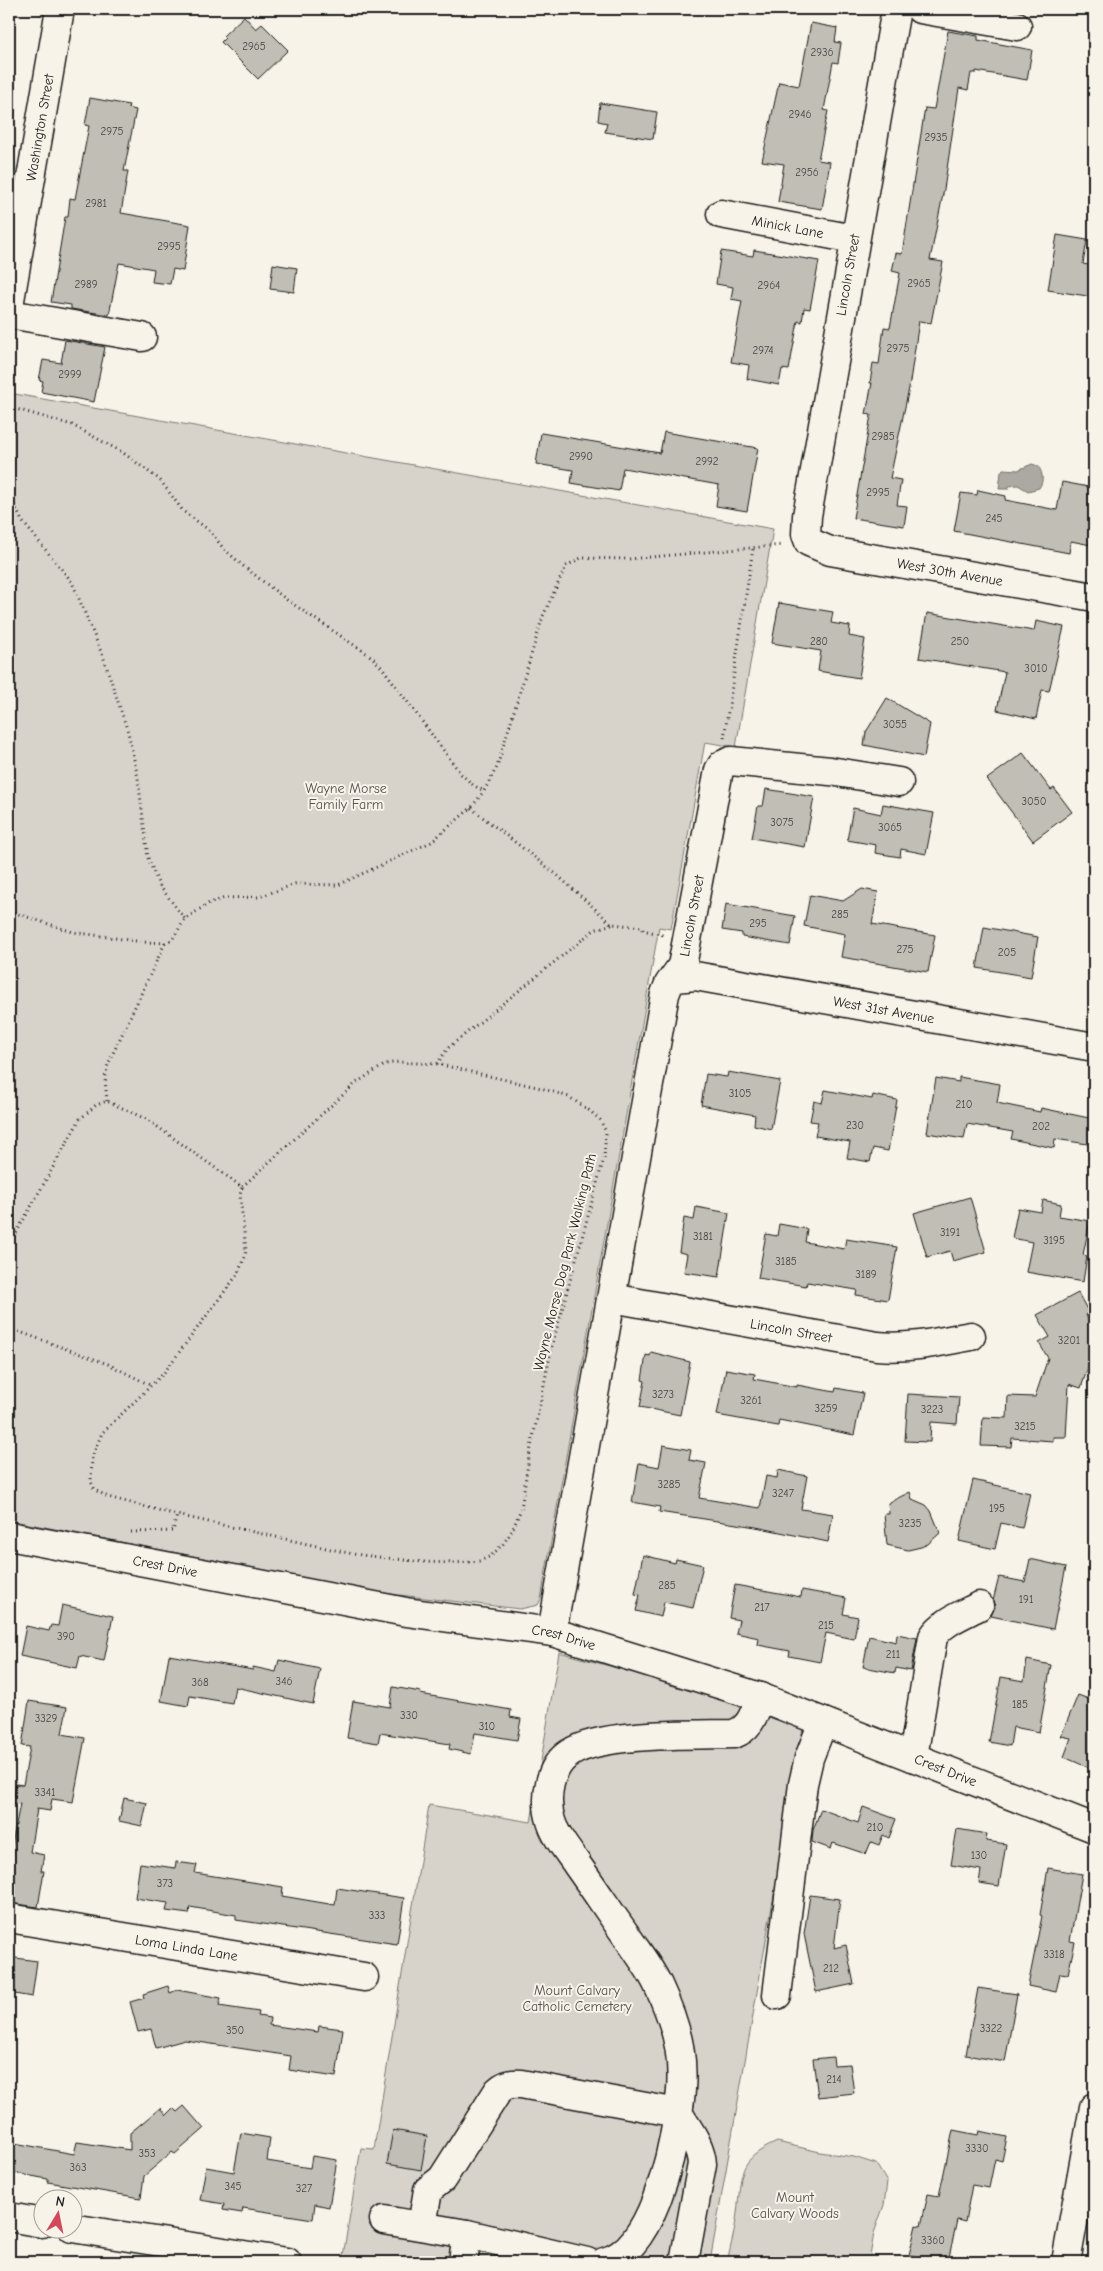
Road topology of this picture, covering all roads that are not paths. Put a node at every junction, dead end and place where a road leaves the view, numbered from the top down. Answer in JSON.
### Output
{"nodes":[{"id":1,"x":57,"y":9,"type":"edge"},
{"id":2,"x":896,"y":9,"type":"edge"},
{"id":3,"x":920,"y":9,"type":"edge"},
{"id":4,"x":1017,"y":26,"type":"dead end"},
{"id":5,"x":721,"y":214,"type":"dead end"},
{"id":6,"x":854,"y":239,"type":"junction"},
{"id":7,"x":9,"y":306,"type":"edge"},
{"id":8,"x":9,"y":314,"type":"edge"},
{"id":9,"x":142,"y":337,"type":"dead end"},
{"id":10,"x":809,"y":542,"type":"joint"},
{"id":11,"x":1094,"y":597,"type":"edge"},
{"id":12,"x":899,"y":782,"type":"dead end"},
{"id":13,"x":675,"y":978,"type":"junction"},
{"id":14,"x":1094,"y":1047,"type":"edge"},
{"id":15,"x":612,"y":1298,"type":"junction"},
{"id":16,"x":971,"y":1336,"type":"dead end"},
{"id":17,"x":9,"y":1540,"type":"edge"},
{"id":18,"x":979,"y":1606,"type":"dead end"},
{"id":19,"x":552,"y":1632,"type":"junction"},
{"id":20,"x":761,"y":1697,"type":"junction"},
{"id":21,"x":823,"y":1722,"type":"junction"},
{"id":22,"x":913,"y":1757,"type":"junction"},
{"id":23,"x":1094,"y":1828,"type":"edge"},
{"id":24,"x":9,"y":1918,"type":"edge"},
{"id":25,"x":364,"y":1977,"type":"dead end"},
{"id":26,"x":777,"y":1995,"type":"dead end"},
{"id":27,"x":1094,"y":2107,"type":"edge"},
{"id":28,"x":678,"y":2113,"type":"junction"},
{"id":29,"x":9,"y":2218,"type":"edge"},
{"id":30,"x":384,"y":2220,"type":"dead end"},
{"id":31,"x":32,"y":2221,"type":"edge"},
{"id":32,"x":422,"y":2226,"type":"junction"},
{"id":33,"x":82,"y":2230,"type":"edge"},
{"id":34,"x":467,"y":2234,"type":"junction"},
{"id":35,"x":241,"y":2259,"type":"edge"},
{"id":36,"x":287,"y":2262,"type":"edge"},
{"id":37,"x":463,"y":2262,"type":"edge"},
{"id":38,"x":587,"y":2262,"type":"edge"},
{"id":39,"x":604,"y":2262,"type":"edge"},
{"id":40,"x":684,"y":2262,"type":"edge"},
{"id":41,"x":1066,"y":2262,"type":"edge"}],
"edges":[{"from":1,"to":7,"type":"street","name":"Washington Street"},
{"from":2,"to":6,"type":"street","name":"Lincoln Street"},
{"from":3,"to":4,"type":"street"},
{"from":5,"to":6,"type":"street","name":"Minick Lane"},
{"from":6,"to":10,"type":"street","name":"Lincoln Street"},
{"from":8,"to":9,"type":"street"},
{"from":10,"to":11,"type":"street","name":"West 30th Avenue"},
{"from":12,"to":13,"type":"street","name":"Lincoln Street"},
{"from":13,"to":14,"type":"street","name":"West 31st Avenue"},
{"from":13,"to":15,"type":"street","name":"Lincoln Street"},
{"from":15,"to":16,"type":"street","name":"Lincoln Street"},
{"from":15,"to":19,"type":"street","name":"Lincoln Street"},
{"from":17,"to":19,"type":"street","name":"Crest Drive"},
{"from":18,"to":22,"type":"street"},
{"from":19,"to":20,"type":"street","name":"Crest Drive"},
{"from":20,"to":21,"type":"street","name":"Crest Drive"},
{"from":20,"to":28,"type":"street"},
{"from":21,"to":22,"type":"street","name":"Crest Drive"},
{"from":21,"to":26,"type":"street"},
{"from":22,"to":23,"type":"street","name":"Crest Drive"},
{"from":24,"to":25,"type":"street","name":"Loma Linda Lane"},
{"from":27,"to":41,"type":"street"},
{"from":28,"to":32,"type":"street"},
{"from":28,"to":39,"type":"street"},
{"from":28,"to":40,"type":"street"},
{"from":29,"to":31,"type":"street"},
{"from":30,"to":32,"type":"street"},
{"from":32,"to":34,"type":"street"},
{"from":33,"to":35,"type":"street"},
{"from":34,"to":37,"type":"street"},
{"from":34,"to":38,"type":"street"},
{"from":35,"to":36,"type":"street"}]}
